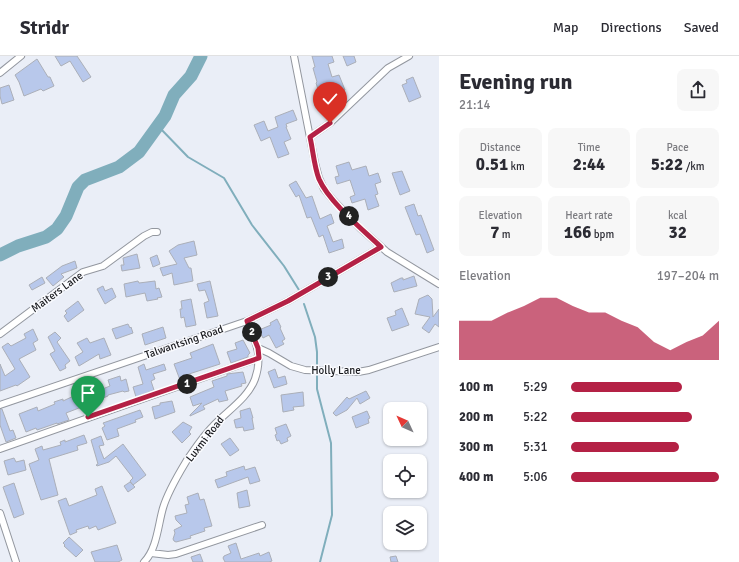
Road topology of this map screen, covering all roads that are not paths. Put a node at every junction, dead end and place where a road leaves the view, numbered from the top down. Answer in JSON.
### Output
{"nodes":[{"id":1,"x":21,"y":56,"type":"edge"},
{"id":2,"x":294,"y":56,"type":"edge"},
{"id":3,"x":408,"y":56,"type":"edge"},
{"id":4,"x":0,"y":73,"type":"edge"},
{"id":5,"x":310,"y":137,"type":"junction"},
{"id":6,"x":157,"y":232,"type":"dead end"},
{"id":7,"x":381,"y":247,"type":"junction"},
{"id":8,"x":439,"y":284,"type":"edge"},
{"id":9,"x":247,"y":321,"type":"junction"},
{"id":10,"x":0,"y":334,"type":"edge"},
{"id":11,"x":439,"y":347,"type":"edge"},
{"id":12,"x":258,"y":348,"type":"junction"},
{"id":13,"x":259,"y":358,"type":"junction"},
{"id":14,"x":0,"y":405,"type":"edge"},
{"id":15,"x":0,"y":449,"type":"edge"},
{"id":16,"x":0,"y":513,"type":"edge"},
{"id":17,"x":262,"y":525,"type":"dead end"},
{"id":18,"x":151,"y":553,"type":"junction"},
{"id":19,"x":16,"y":562,"type":"edge"},
{"id":20,"x":144,"y":562,"type":"edge"}],
"edges":[{"from":1,"to":4,"type":"street"},
{"from":2,"to":5,"type":"street"},
{"from":3,"to":5,"type":"street"},
{"from":5,"to":7,"type":"street"},
{"from":6,"to":10,"type":"street","name":"Maiters Lane"},
{"from":7,"to":8,"type":"street"},
{"from":7,"to":9,"type":"street","name":"Talwantsing Road"},
{"from":9,"to":12,"type":"street","name":"Luxmi Road"},
{"from":9,"to":14,"type":"street","name":"Talwantsing Road"},
{"from":11,"to":12,"type":"street","name":"Holly Lane"},
{"from":12,"to":13,"type":"street","name":"Luxmi Road"},
{"from":13,"to":15,"type":"street"},
{"from":13,"to":18,"type":"street","name":"Luxmi Road"},
{"from":16,"to":19,"type":"street"},
{"from":17,"to":18,"type":"street"},
{"from":18,"to":20,"type":"street","name":"Luxmi Road"}]}
